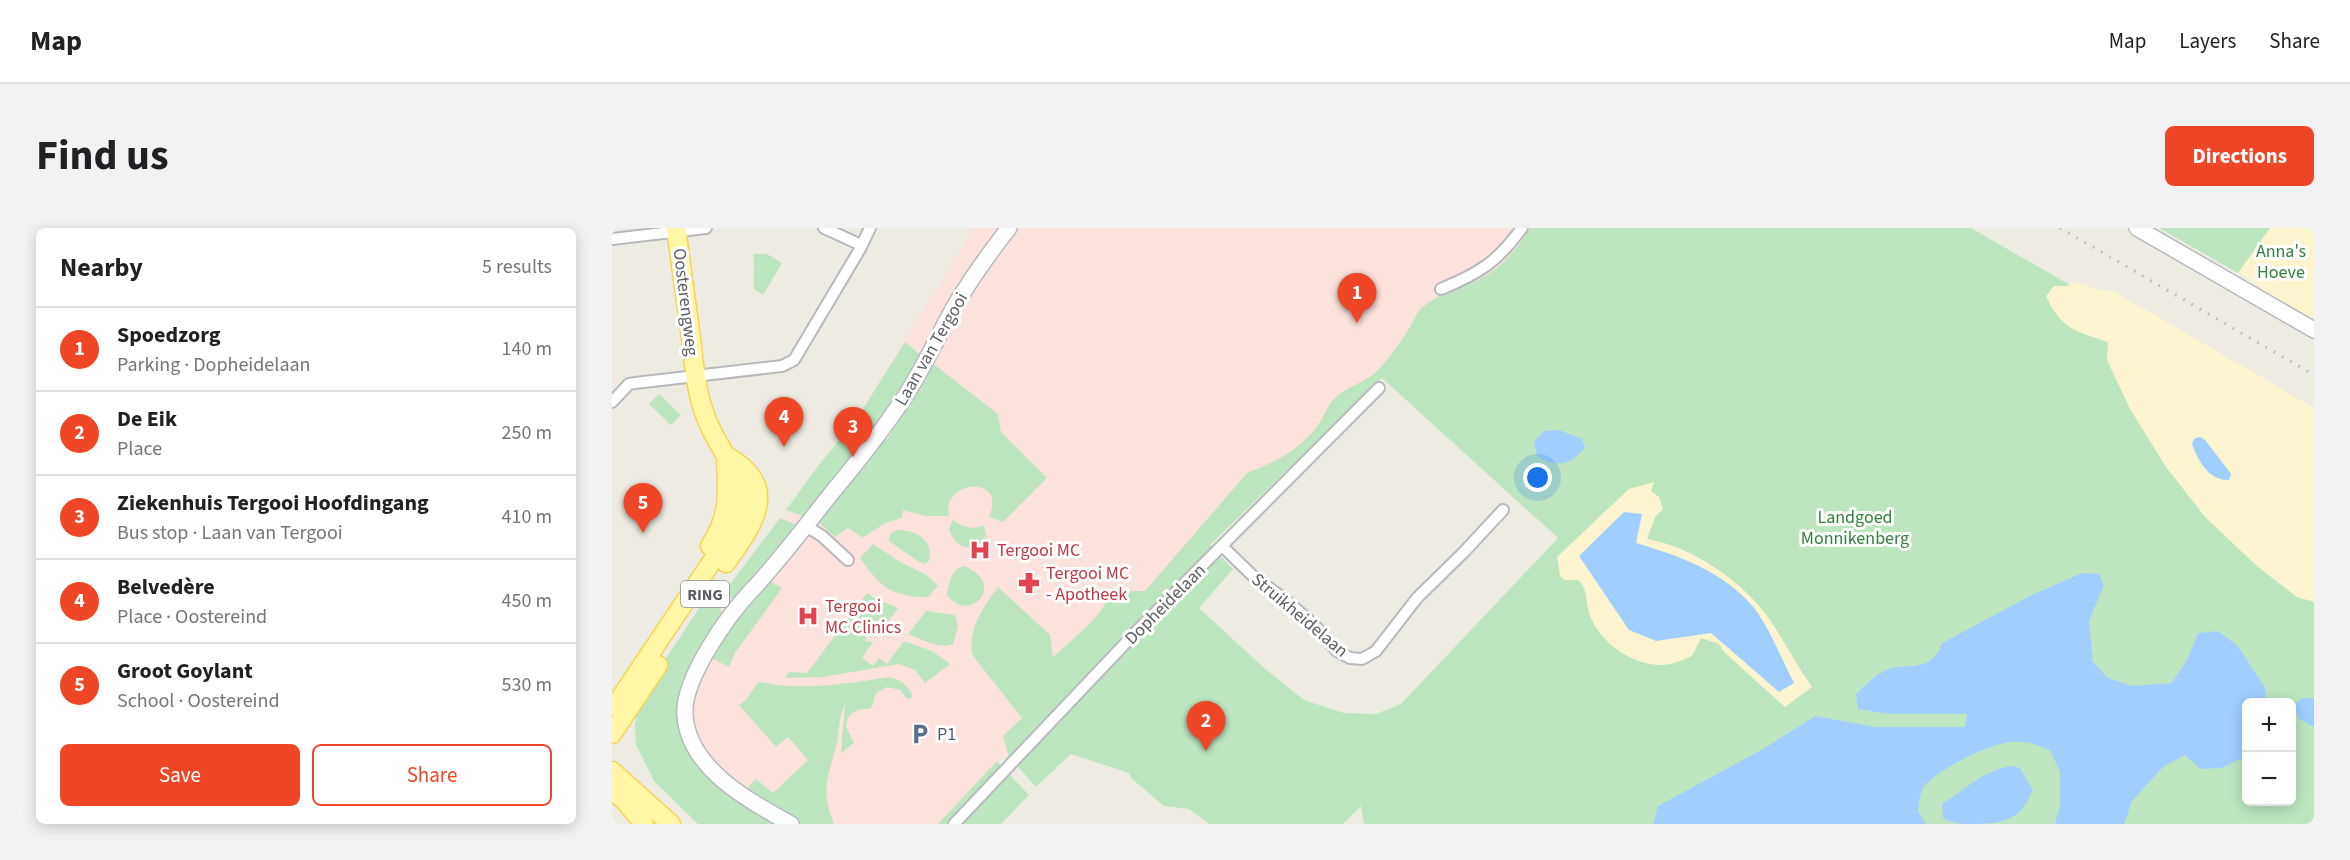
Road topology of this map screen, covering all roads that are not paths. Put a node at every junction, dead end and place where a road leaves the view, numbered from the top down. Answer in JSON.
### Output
{"nodes":[{"id":1,"x":706,"y":228,"type":"edge"},
{"id":2,"x":825,"y":228,"type":"edge"},
{"id":3,"x":870,"y":228,"type":"edge"},
{"id":4,"x":1009,"y":228,"type":"edge"},
{"id":5,"x":1522,"y":228,"type":"edge"},
{"id":6,"x":2137,"y":228,"type":"edge"},
{"id":7,"x":677,"y":230,"type":"edge"},
{"id":8,"x":612,"y":239,"type":"edge"},
{"id":9,"x":861,"y":245,"type":"junction"},
{"id":10,"x":1441,"y":289,"type":"dead end"},
{"id":11,"x":2314,"y":330,"type":"edge"},
{"id":12,"x":696,"y":376,"type":"junction"},
{"id":13,"x":1379,"y":388,"type":"dead end"},
{"id":14,"x":612,"y":402,"type":"edge"},
{"id":15,"x":725,"y":455,"type":"junction"},
{"id":16,"x":1503,"y":510,"type":"dead end"},
{"id":17,"x":806,"y":526,"type":"junction"},
{"id":18,"x":1222,"y":546,"type":"junction"},
{"id":19,"x":848,"y":560,"type":"dead end"},
{"id":20,"x":613,"y":698,"type":"edge"},
{"id":21,"x":612,"y":734,"type":"edge"},
{"id":22,"x":612,"y":771,"type":"edge"},
{"id":23,"x":612,"y":791,"type":"edge"},
{"id":24,"x":612,"y":804,"type":"edge"},
{"id":25,"x":638,"y":818,"type":"edge"},
{"id":26,"x":671,"y":824,"type":"edge"},
{"id":27,"x":791,"y":824,"type":"edge"},
{"id":28,"x":954,"y":824,"type":"edge"}],
"edges":[{"from":1,"to":7,"type":"street"},
{"from":2,"to":9,"type":"street"},
{"from":3,"to":9,"type":"street"},
{"from":4,"to":17,"type":"street","name":"Laan van Tergooi"},
{"from":5,"to":10,"type":"street"},
{"from":6,"to":11,"type":"street"},
{"from":7,"to":8,"type":"street"},
{"from":7,"to":12,"type":"main road","name":"Oosterengweg","number":"RING"},
{"from":9,"to":12,"type":"street"},
{"from":12,"to":14,"type":"street"},
{"from":12,"to":15,"type":"main road","number":"RING"},
{"from":13,"to":18,"type":"street","name":"Dopheidelaan"},
{"from":15,"to":20,"type":"main road","number":"RING"},
{"from":15,"to":21,"type":"main road","number":"RING"},
{"from":16,"to":18,"type":"street","name":"Struikheidelaan"},
{"from":17,"to":19,"type":"street"},
{"from":17,"to":27,"type":"street","name":"Laan van Tergooi"},
{"from":18,"to":28,"type":"street","name":"Dopheidelaan"},
{"from":22,"to":26,"type":"main road"},
{"from":23,"to":25,"type":"main road"},
{"from":24,"to":25,"type":"main road"}]}
